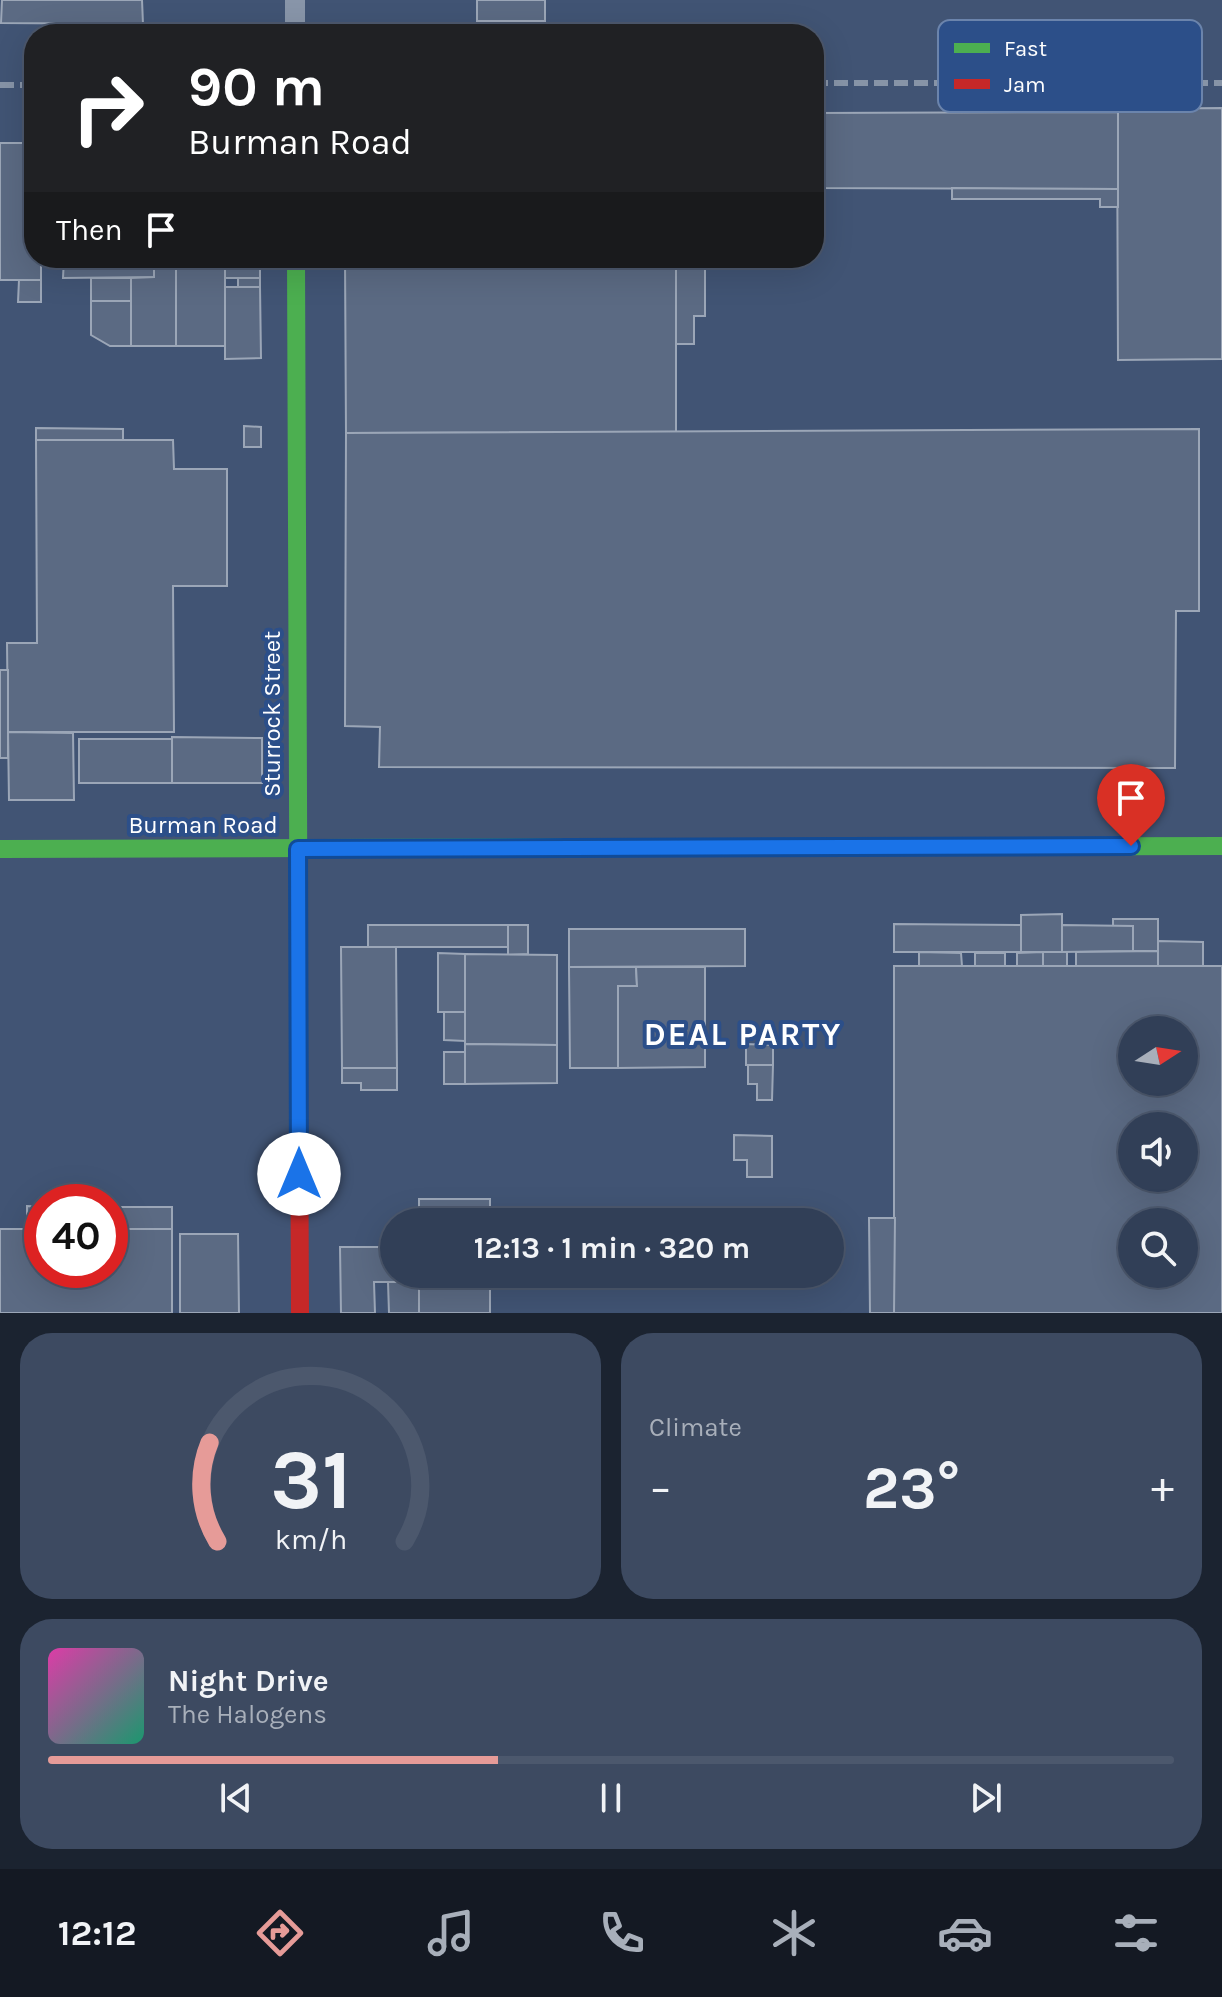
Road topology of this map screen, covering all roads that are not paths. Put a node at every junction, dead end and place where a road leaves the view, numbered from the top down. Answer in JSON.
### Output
{"nodes":[{"id":1,"x":295,"y":0,"type":"edge"},
{"id":2,"x":295,"y":24,"type":"edge"},
{"id":3,"x":296,"y":268,"type":"edge"},
{"id":4,"x":1222,"y":846,"type":"edge"},
{"id":5,"x":0,"y":849,"type":"edge"},
{"id":6,"x":298,"y":849,"type":"junction"},
{"id":7,"x":300,"y":1313,"type":"edge"}],
"edges":[{"from":1,"to":2,"type":"street"},
{"from":3,"to":6,"type":"street","name":"Sturrock Street"},
{"from":4,"to":6,"type":"street","name":"Burman Road"},
{"from":5,"to":6,"type":"street","name":"Burman Road"},
{"from":6,"to":7,"type":"street","name":"Sturrock Street"}]}
